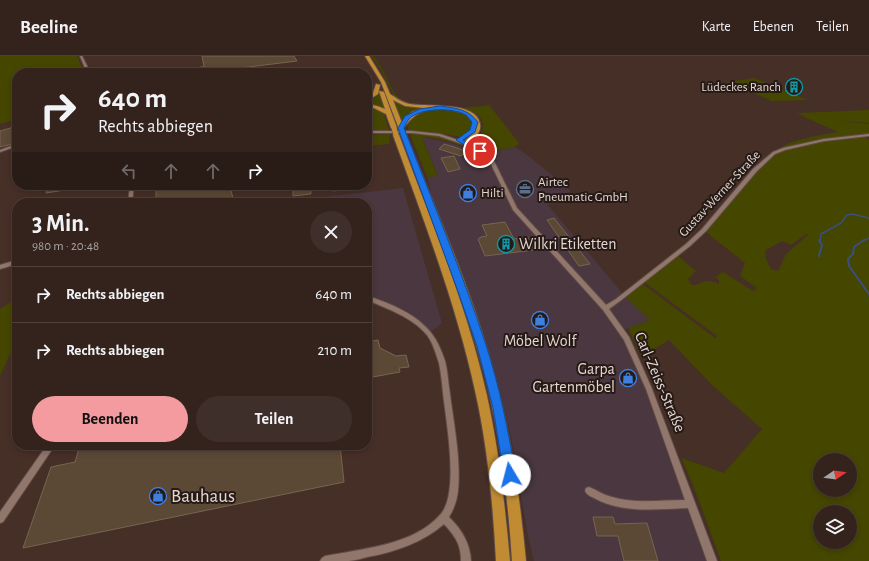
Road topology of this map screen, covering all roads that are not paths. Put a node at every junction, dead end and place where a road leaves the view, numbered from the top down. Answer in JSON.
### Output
{"nodes":[{"id":1,"x":81,"y":56,"type":"edge"},
{"id":2,"x":362,"y":56,"type":"edge"},
{"id":3,"x":368,"y":56,"type":"edge"},
{"id":4,"x":87,"y":68,"type":"edge"},
{"id":5,"x":369,"y":68,"type":"edge"},
{"id":6,"x":372,"y":74,"type":"edge"},
{"id":7,"x":378,"y":85,"type":"junction"},
{"id":8,"x":388,"y":95,"type":"junction"},
{"id":9,"x":372,"y":96,"type":"edge"},
{"id":10,"x":372,"y":107,"type":"edge"},
{"id":11,"x":388,"y":113,"type":"junction"},
{"id":12,"x":402,"y":130,"type":"junction"},
{"id":13,"x":372,"y":132,"type":"edge"},
{"id":14,"x":869,"y":135,"type":"edge"},
{"id":15,"x":459,"y":140,"type":"junction"},
{"id":16,"x":465,"y":143,"type":"junction"},
{"id":17,"x":12,"y":147,"type":"edge"},
{"id":18,"x":0,"y":151,"type":"edge"},
{"id":19,"x":12,"y":263,"type":"edge"},
{"id":20,"x":0,"y":267,"type":"edge"},
{"id":21,"x":372,"y":300,"type":"edge"},
{"id":22,"x":605,"y":308,"type":"junction"},
{"id":23,"x":48,"y":450,"type":"edge"},
{"id":24,"x":588,"y":491,"type":"dead end"},
{"id":25,"x":691,"y":504,"type":"junction"},
{"id":26,"x":444,"y":518,"type":"junction"},
{"id":27,"x":0,"y":519,"type":"edge"},
{"id":28,"x":325,"y":561,"type":"edge"},
{"id":29,"x":466,"y":561,"type":"edge"},
{"id":30,"x":503,"y":561,"type":"edge"},
{"id":31,"x":520,"y":561,"type":"edge"},
{"id":32,"x":712,"y":561,"type":"edge"}],
"edges":[{"from":1,"to":4,"type":"street"},
{"from":2,"to":5,"type":"highway"},
{"from":3,"to":8,"type":"highway"},
{"from":6,"to":7,"type":"highway"},
{"from":7,"to":9,"type":"highway"},
{"from":7,"to":11,"type":"highway"},
{"from":8,"to":12,"type":"highway"},
{"from":8,"to":16,"type":"highway"},
{"from":10,"to":11,"type":"highway"},
{"from":11,"to":30,"type":"highway","bridge":true},
{"from":12,"to":15,"type":"highway"},
{"from":12,"to":31,"type":"highway"},
{"from":13,"to":15,"type":"street","name":"Carl-Zeiss-Straße"},
{"from":14,"to":22,"type":"street","name":"Gustav-Werner-Straße"},
{"from":15,"to":16,"type":"street","name":"Carl-Zeiss-Straße"},
{"from":16,"to":22,"type":"street","name":"Carl-Zeiss-Straße"},
{"from":17,"to":18,"type":"street"},
{"from":19,"to":20,"type":"street"},
{"from":21,"to":26,"type":"street"},
{"from":22,"to":25,"type":"street","name":"Carl-Zeiss-Straße"},
{"from":23,"to":27,"type":"street"},
{"from":24,"to":25,"type":"street"},
{"from":25,"to":32,"type":"street","name":"Carl-Zeiss-Straße"},
{"from":26,"to":28,"type":"street"},
{"from":26,"to":29,"type":"street"}]}
